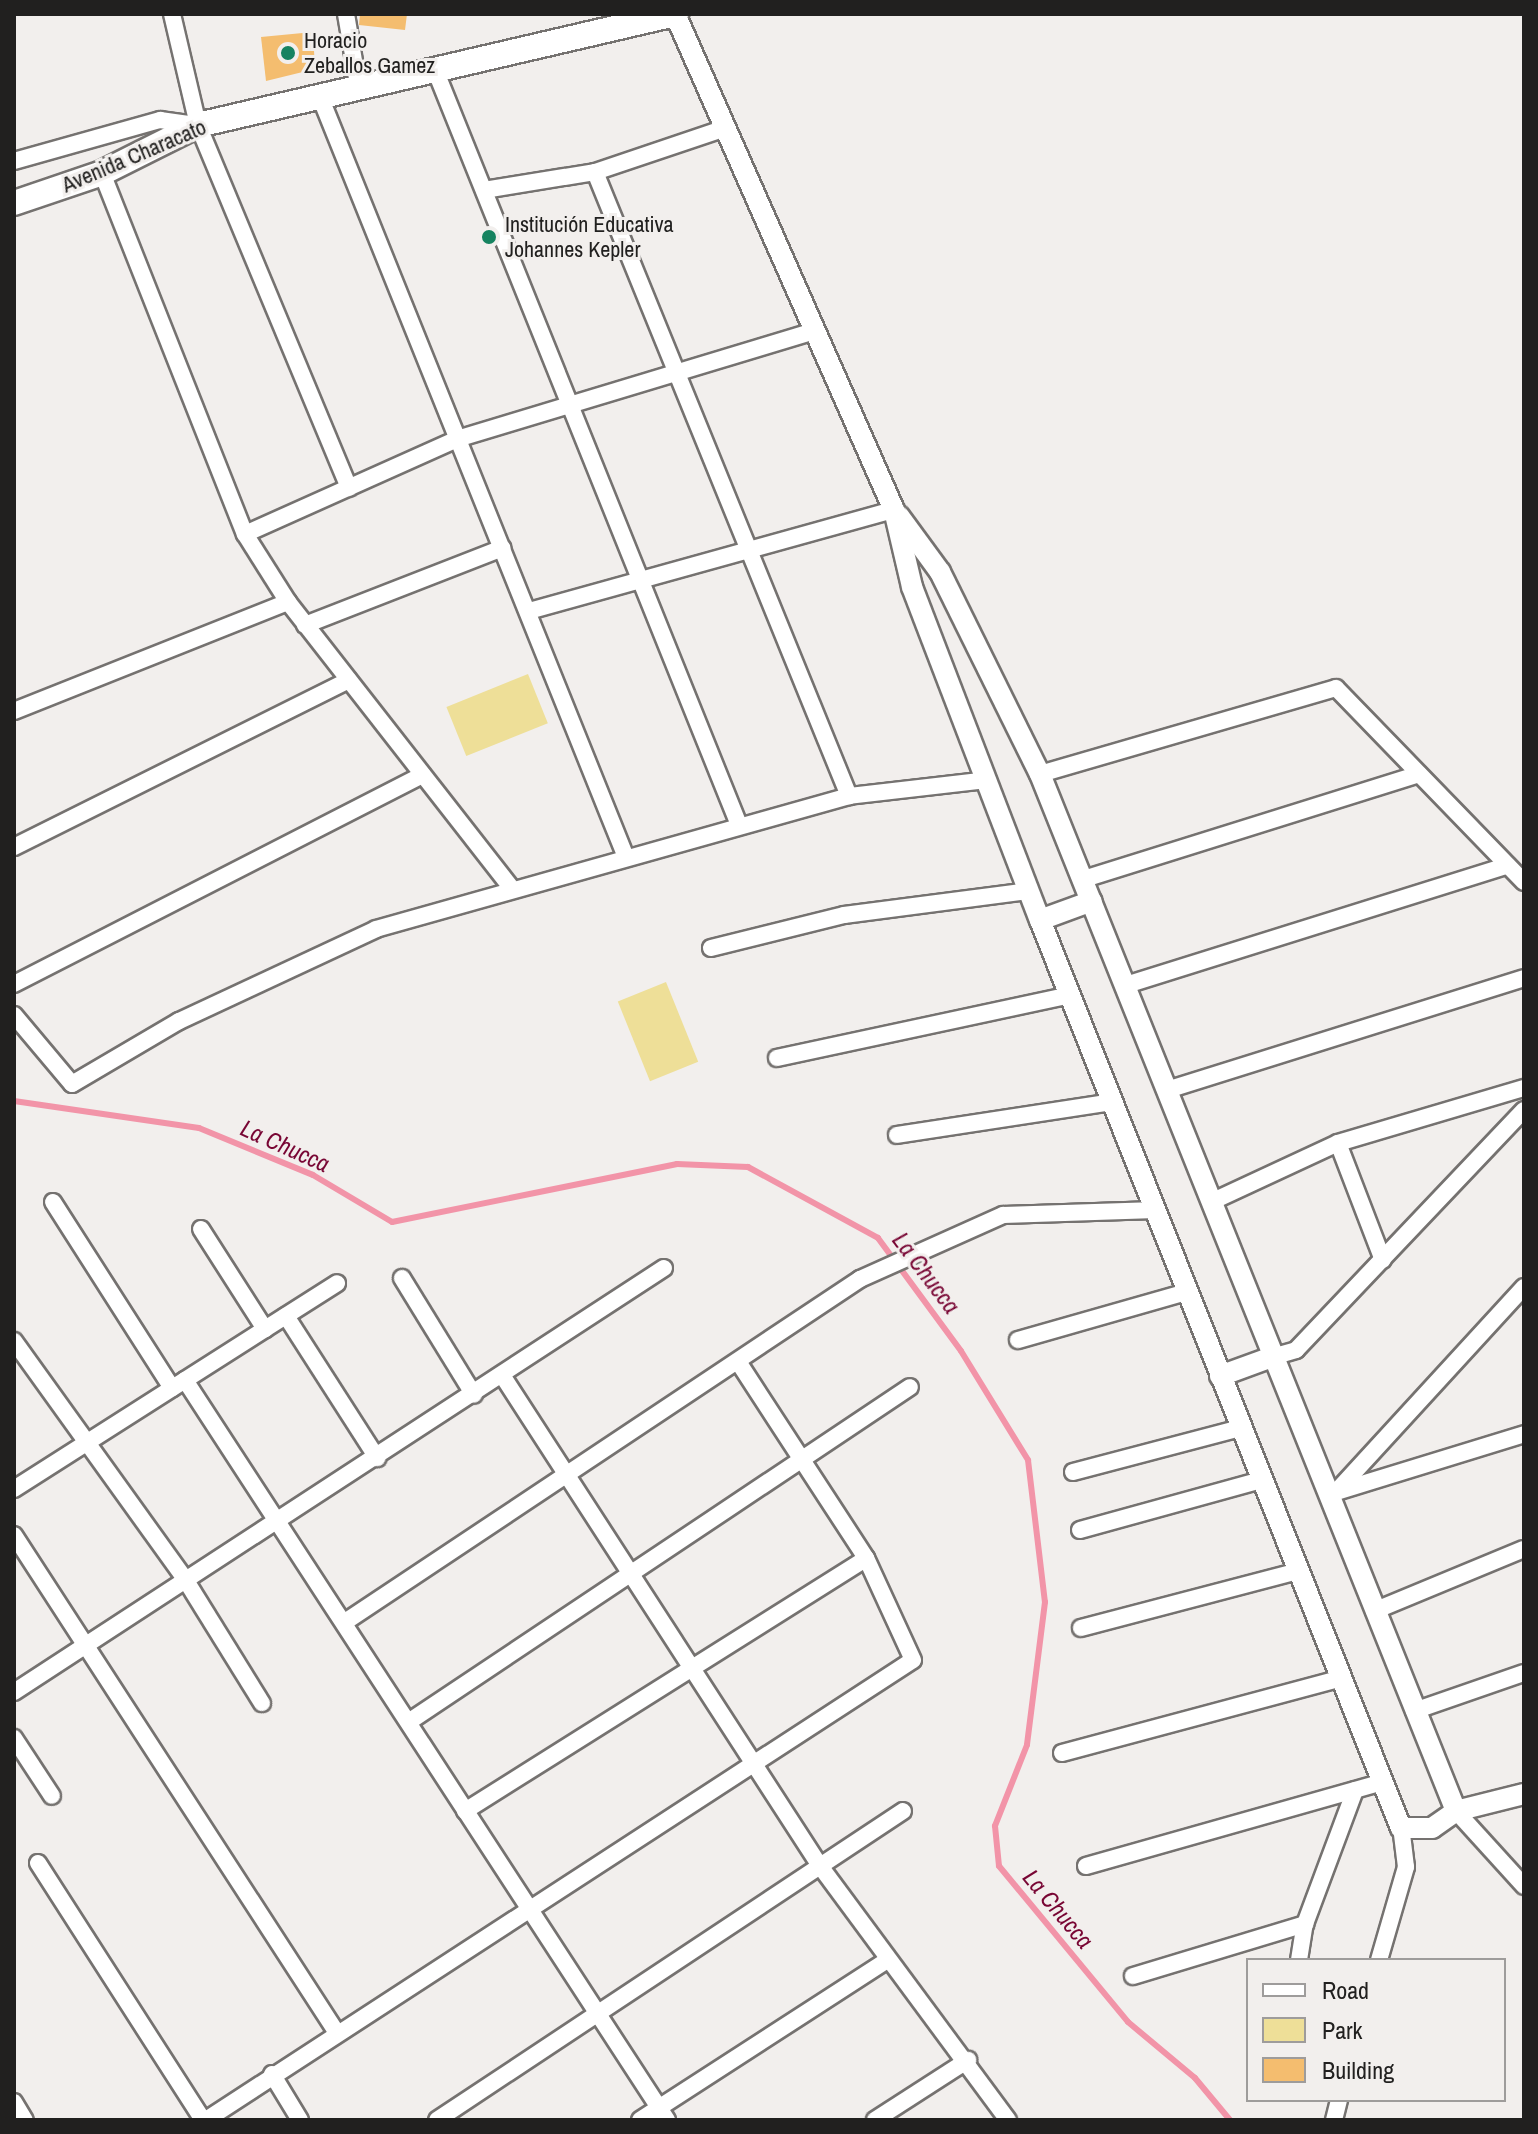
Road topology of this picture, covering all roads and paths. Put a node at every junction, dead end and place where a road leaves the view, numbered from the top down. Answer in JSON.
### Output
{"nodes":[{"id":1,"x":172,"y":14,"type":"edge"},
{"id":2,"x":346,"y":14,"type":"edge"},
{"id":3,"x":675,"y":14,"type":"edge"},
{"id":4,"x":434,"y":67,"type":"junction"},
{"id":5,"x":358,"y":84,"type":"junction"},
{"id":6,"x":321,"y":99,"type":"junction"},
{"id":7,"x":198,"y":125,"type":"junction"},
{"id":8,"x":723,"y":129,"type":"junction"},
{"id":9,"x":14,"y":161,"type":"edge"},
{"id":10,"x":595,"y":172,"type":"junction"},
{"id":11,"x":102,"y":173,"type":"junction"},
{"id":12,"x":484,"y":190,"type":"junction"},
{"id":13,"x":14,"y":203,"type":"edge"},
{"id":14,"x":814,"y":331,"type":"junction"},
{"id":15,"x":680,"y":375,"type":"junction"},
{"id":16,"x":569,"y":401,"type":"junction"},
{"id":17,"x":460,"y":438,"type":"junction"},
{"id":18,"x":349,"y":488,"type":"junction"},
{"id":19,"x":894,"y":510,"type":"junction"},
{"id":20,"x":245,"y":534,"type":"junction"},
{"id":21,"x":503,"y":548,"type":"junction"},
{"id":22,"x":753,"y":552,"type":"junction"},
{"id":23,"x":639,"y":575,"type":"junction"},
{"id":24,"x":288,"y":602,"type":"junction"},
{"id":25,"x":529,"y":611,"type":"junction"},
{"id":26,"x":305,"y":625,"type":"junction"},
{"id":27,"x":349,"y":680,"type":"junction"},
{"id":28,"x":14,"y":711,"type":"edge"},
{"id":29,"x":1040,"y":774,"type":"junction"},
{"id":30,"x":1419,"y":774,"type":"junction"},
{"id":31,"x":423,"y":775,"type":"junction"},
{"id":32,"x":987,"y":780,"type":"junction"},
{"id":33,"x":849,"y":796,"type":"junction"},
{"id":34,"x":739,"y":825,"type":"junction"},
{"id":35,"x":14,"y":847,"type":"edge"},
{"id":36,"x":625,"y":855,"type":"junction"},
{"id":37,"x":1508,"y":865,"type":"junction"},
{"id":38,"x":1084,"y":879,"type":"junction"},
{"id":39,"x":1524,"y":882,"type":"edge"},
{"id":40,"x":510,"y":886,"type":"junction"},
{"id":41,"x":1029,"y":891,"type":"junction"},
{"id":42,"x":1092,"y":901,"type":"junction"},
{"id":43,"x":1040,"y":920,"type":"junction"},
{"id":44,"x":711,"y":948,"type":"dead end"},
{"id":45,"x":1524,"y":978,"type":"edge"},
{"id":46,"x":14,"y":984,"type":"edge"},
{"id":47,"x":1126,"y":985,"type":"junction"},
{"id":48,"x":1070,"y":995,"type":"junction"},
{"id":49,"x":14,"y":1015,"type":"edge"},
{"id":50,"x":777,"y":1058,"type":"dead end"},
{"id":51,"x":1524,"y":1088,"type":"edge"},
{"id":52,"x":1167,"y":1090,"type":"junction"},
{"id":53,"x":1113,"y":1102,"type":"junction"},
{"id":54,"x":1524,"y":1110,"type":"edge"},
{"id":55,"x":897,"y":1135,"type":"dead end"},
{"id":56,"x":1338,"y":1143,"type":"junction"},
{"id":57,"x":53,"y":1202,"type":"dead end"},
{"id":58,"x":1211,"y":1202,"type":"junction"},
{"id":59,"x":1156,"y":1210,"type":"junction"},
{"id":60,"x":201,"y":1229,"type":"dead end"},
{"id":61,"x":1383,"y":1260,"type":"junction"},
{"id":62,"x":664,"y":1268,"type":"dead end"},
{"id":63,"x":402,"y":1278,"type":"dead end"},
{"id":64,"x":337,"y":1283,"type":"dead end"},
{"id":65,"x":1523,"y":1290,"type":"edge"},
{"id":66,"x":1186,"y":1292,"type":"junction"},
{"id":67,"x":286,"y":1316,"type":"junction"},
{"id":68,"x":265,"y":1329,"type":"junction"},
{"id":69,"x":1018,"y":1340,"type":"dead end"},
{"id":70,"x":14,"y":1341,"type":"edge"},
{"id":71,"x":1272,"y":1357,"type":"junction"},
{"id":72,"x":738,"y":1362,"type":"junction"},
{"id":73,"x":502,"y":1375,"type":"junction"},
{"id":74,"x":1220,"y":1376,"type":"junction"},
{"id":75,"x":179,"y":1384,"type":"junction"},
{"id":76,"x":910,"y":1387,"type":"dead end"},
{"id":77,"x":474,"y":1395,"type":"junction"},
{"id":78,"x":1241,"y":1428,"type":"junction"},
{"id":79,"x":1524,"y":1434,"type":"edge"},
{"id":80,"x":88,"y":1441,"type":"junction"},
{"id":81,"x":377,"y":1458,"type":"junction"},
{"id":82,"x":807,"y":1459,"type":"junction"},
{"id":83,"x":1073,"y":1472,"type":"dead end"},
{"id":84,"x":565,"y":1474,"type":"junction"},
{"id":85,"x":1262,"y":1480,"type":"junction"},
{"id":86,"x":14,"y":1489,"type":"edge"},
{"id":87,"x":1332,"y":1494,"type":"junction"},
{"id":88,"x":280,"y":1523,"type":"junction"},
{"id":89,"x":1080,"y":1530,"type":"dead end"},
{"id":90,"x":14,"y":1535,"type":"edge"},
{"id":91,"x":1524,"y":1549,"type":"edge"},
{"id":92,"x":866,"y":1558,"type":"junction"},
{"id":93,"x":630,"y":1571,"type":"junction"},
{"id":94,"x":1299,"y":1571,"type":"junction"},
{"id":95,"x":185,"y":1579,"type":"junction"},
{"id":96,"x":1374,"y":1611,"type":"junction"},
{"id":97,"x":348,"y":1620,"type":"junction"},
{"id":98,"x":1081,"y":1628,"type":"dead end"},
{"id":99,"x":86,"y":1645,"type":"junction"},
{"id":100,"x":694,"y":1670,"type":"junction"},
{"id":101,"x":1524,"y":1673,"type":"edge"},
{"id":102,"x":1342,"y":1678,"type":"junction"},
{"id":103,"x":14,"y":1692,"type":"edge"},
{"id":104,"x":262,"y":1703,"type":"dead end"},
{"id":105,"x":1414,"y":1711,"type":"junction"},
{"id":106,"x":410,"y":1721,"type":"junction"},
{"id":107,"x":14,"y":1738,"type":"edge"},
{"id":108,"x":1062,"y":1753,"type":"dead end"},
{"id":109,"x":757,"y":1767,"type":"junction"},
{"id":110,"x":1383,"y":1782,"type":"junction"},
{"id":111,"x":1355,"y":1790,"type":"junction"},
{"id":112,"x":1524,"y":1794,"type":"edge"},
{"id":113,"x":52,"y":1796,"type":"dead end"},
{"id":114,"x":465,"y":1811,"type":"junction"},
{"id":115,"x":903,"y":1811,"type":"dead end"},
{"id":116,"x":1456,"y":1811,"type":"junction"},
{"id":117,"x":1401,"y":1828,"type":"junction"},
{"id":118,"x":38,"y":1863,"type":"dead end"},
{"id":119,"x":820,"y":1866,"type":"junction"},
{"id":120,"x":1086,"y":1866,"type":"dead end"},
{"id":121,"x":1524,"y":1886,"type":"edge"},
{"id":122,"x":532,"y":1909,"type":"junction"},
{"id":123,"x":1305,"y":1924,"type":"junction"},
{"id":124,"x":1299,"y":1958,"type":"edge"},
{"id":125,"x":1380,"y":1958,"type":"edge"},
{"id":126,"x":886,"y":1961,"type":"junction"},
{"id":127,"x":1133,"y":1976,"type":"dead end"},
{"id":128,"x":599,"y":2012,"type":"junction"},
{"id":129,"x":337,"y":2033,"type":"junction"},
{"id":130,"x":968,"y":2060,"type":"junction"},
{"id":131,"x":272,"y":2074,"type":"junction"},
{"id":132,"x":14,"y":2102,"type":"edge"},
{"id":133,"x":663,"y":2114,"type":"edge"},
{"id":134,"x":25,"y":2120,"type":"edge"},
{"id":135,"x":204,"y":2120,"type":"edge"},
{"id":136,"x":300,"y":2120,"type":"edge"},
{"id":137,"x":437,"y":2120,"type":"edge"},
{"id":138,"x":640,"y":2120,"type":"edge"},
{"id":139,"x":875,"y":2120,"type":"edge"},
{"id":140,"x":1008,"y":2120,"type":"edge"}],
"edges":[{"from":1,"to":7,"type":"street"},
{"from":2,"to":5,"type":"street"},
{"from":3,"to":4,"type":"main road","name":"Avenida Characato"},
{"from":3,"to":8,"type":"street"},
{"from":4,"to":5,"type":"main road","name":"Avenida Characato"},
{"from":4,"to":12,"type":"street"},
{"from":5,"to":6,"type":"main road","name":"Avenida Characato"},
{"from":6,"to":7,"type":"main road","name":"Avenida Characato"},
{"from":6,"to":17,"type":"street"},
{"from":7,"to":9,"type":"street"},
{"from":7,"to":11,"type":"main road","name":"Avenida Characato"},
{"from":7,"to":18,"type":"street"},
{"from":8,"to":10,"type":"street"},
{"from":8,"to":14,"type":"street"},
{"from":10,"to":12,"type":"street"},
{"from":10,"to":15,"type":"street"},
{"from":11,"to":13,"type":"main road","name":"Avenida Characato"},
{"from":11,"to":20,"type":"street"},
{"from":12,"to":16,"type":"street"},
{"from":14,"to":15,"type":"street"},
{"from":14,"to":19,"type":"street"},
{"from":15,"to":16,"type":"street"},
{"from":15,"to":22,"type":"street"},
{"from":16,"to":17,"type":"street"},
{"from":16,"to":23,"type":"street"},
{"from":17,"to":18,"type":"street"},
{"from":17,"to":21,"type":"street"},
{"from":18,"to":20,"type":"street"},
{"from":19,"to":22,"type":"street"},
{"from":19,"to":29,"type":"street"},
{"from":19,"to":32,"type":"street"},
{"from":20,"to":24,"type":"street"},
{"from":21,"to":25,"type":"street"},
{"from":21,"to":26,"type":"street"},
{"from":22,"to":23,"type":"street"},
{"from":22,"to":33,"type":"street"},
{"from":23,"to":25,"type":"street"},
{"from":23,"to":34,"type":"street"},
{"from":24,"to":26,"type":"street"},
{"from":24,"to":28,"type":"street"},
{"from":25,"to":36,"type":"street"},
{"from":26,"to":27,"type":"street"},
{"from":27,"to":31,"type":"street"},
{"from":27,"to":35,"type":"street"},
{"from":29,"to":30,"type":"street"},
{"from":29,"to":38,"type":"street"},
{"from":30,"to":37,"type":"street"},
{"from":30,"to":38,"type":"street"},
{"from":31,"to":40,"type":"street"},
{"from":31,"to":46,"type":"street"},
{"from":32,"to":33,"type":"street"},
{"from":32,"to":41,"type":"street"},
{"from":33,"to":34,"type":"street"},
{"from":34,"to":36,"type":"street"},
{"from":36,"to":40,"type":"street"},
{"from":37,"to":39,"type":"street"},
{"from":37,"to":47,"type":"street"},
{"from":38,"to":42,"type":"street"},
{"from":40,"to":49,"type":"street"},
{"from":41,"to":43,"type":"street"},
{"from":41,"to":44,"type":"street"},
{"from":42,"to":43,"type":"street"},
{"from":42,"to":47,"type":"street"},
{"from":43,"to":48,"type":"street"},
{"from":45,"to":52,"type":"street"},
{"from":47,"to":52,"type":"street"},
{"from":48,"to":50,"type":"street"},
{"from":48,"to":53,"type":"street"},
{"from":51,"to":56,"type":"street"},
{"from":52,"to":58,"type":"street"},
{"from":53,"to":55,"type":"street"},
{"from":53,"to":59,"type":"street"},
{"from":54,"to":61,"type":"street"},
{"from":56,"to":58,"type":"street"},
{"from":56,"to":61,"type":"street"},
{"from":57,"to":75,"type":"street"},
{"from":58,"to":71,"type":"street"},
{"from":59,"to":66,"type":"street"},
{"from":59,"to":72,"type":"street"},
{"from":60,"to":68,"type":"street"},
{"from":61,"to":71,"type":"street"},
{"from":62,"to":73,"type":"street"},
{"from":63,"to":77,"type":"street"},
{"from":64,"to":67,"type":"street"},
{"from":65,"to":87,"type":"street"},
{"from":66,"to":69,"type":"street"},
{"from":66,"to":74,"type":"street"},
{"from":67,"to":68,"type":"street"},
{"from":67,"to":81,"type":"street"},
{"from":68,"to":75,"type":"street"},
{"from":70,"to":80,"type":"street"},
{"from":71,"to":74,"type":"street"},
{"from":71,"to":87,"type":"street"},
{"from":72,"to":82,"type":"street"},
{"from":72,"to":84,"type":"street"},
{"from":73,"to":77,"type":"street"},
{"from":73,"to":84,"type":"street"},
{"from":74,"to":78,"type":"street"},
{"from":75,"to":80,"type":"street"},
{"from":75,"to":88,"type":"street"},
{"from":76,"to":82,"type":"street"},
{"from":77,"to":81,"type":"street"},
{"from":78,"to":83,"type":"street"},
{"from":78,"to":85,"type":"street"},
{"from":79,"to":87,"type":"street"},
{"from":80,"to":86,"type":"street"},
{"from":80,"to":95,"type":"street"},
{"from":81,"to":88,"type":"street"},
{"from":82,"to":92,"type":"street"},
{"from":82,"to":93,"type":"street"},
{"from":84,"to":93,"type":"street"},
{"from":84,"to":97,"type":"street"},
{"from":85,"to":89,"type":"street"},
{"from":85,"to":94,"type":"street"},
{"from":87,"to":96,"type":"street"},
{"from":88,"to":95,"type":"street"},
{"from":88,"to":97,"type":"street"},
{"from":90,"to":99,"type":"street"},
{"from":91,"to":96,"type":"street"},
{"from":92,"to":100,"type":"street"},
{"from":92,"to":109,"type":"street"},
{"from":93,"to":100,"type":"street"},
{"from":93,"to":106,"type":"street"},
{"from":94,"to":98,"type":"street"},
{"from":94,"to":102,"type":"street"},
{"from":95,"to":99,"type":"street"},
{"from":95,"to":104,"type":"street"},
{"from":96,"to":105,"type":"street"},
{"from":97,"to":106,"type":"street"},
{"from":99,"to":103,"type":"street"},
{"from":99,"to":129,"type":"street"},
{"from":100,"to":109,"type":"street"},
{"from":100,"to":114,"type":"street"},
{"from":101,"to":105,"type":"street"},
{"from":102,"to":108,"type":"street"},
{"from":102,"to":110,"type":"street"},
{"from":105,"to":116,"type":"street"},
{"from":106,"to":114,"type":"street"},
{"from":107,"to":113,"type":"street"},
{"from":109,"to":119,"type":"street"},
{"from":109,"to":122,"type":"street"},
{"from":110,"to":111,"type":"street"},
{"from":110,"to":117,"type":"street"},
{"from":111,"to":120,"type":"street"},
{"from":111,"to":123,"type":"street"},
{"from":112,"to":116,"type":"street"},
{"from":114,"to":122,"type":"street"},
{"from":115,"to":119,"type":"street"},
{"from":116,"to":117,"type":"street"},
{"from":116,"to":121,"type":"street"},
{"from":117,"to":125,"type":"street"},
{"from":118,"to":135,"type":"street"},
{"from":119,"to":126,"type":"street"},
{"from":119,"to":128,"type":"street"},
{"from":122,"to":128,"type":"street"},
{"from":122,"to":129,"type":"street"},
{"from":123,"to":124,"type":"street"},
{"from":123,"to":127,"type":"street"},
{"from":126,"to":130,"type":"street"},
{"from":126,"to":133,"type":"street"},
{"from":128,"to":133,"type":"street"},
{"from":128,"to":137,"type":"street"},
{"from":129,"to":131,"type":"street"},
{"from":130,"to":139,"type":"street"},
{"from":130,"to":140,"type":"street"},
{"from":131,"to":135,"type":"street"},
{"from":131,"to":136,"type":"street"},
{"from":132,"to":134,"type":"street"},
{"from":133,"to":138,"type":"street"}]}
